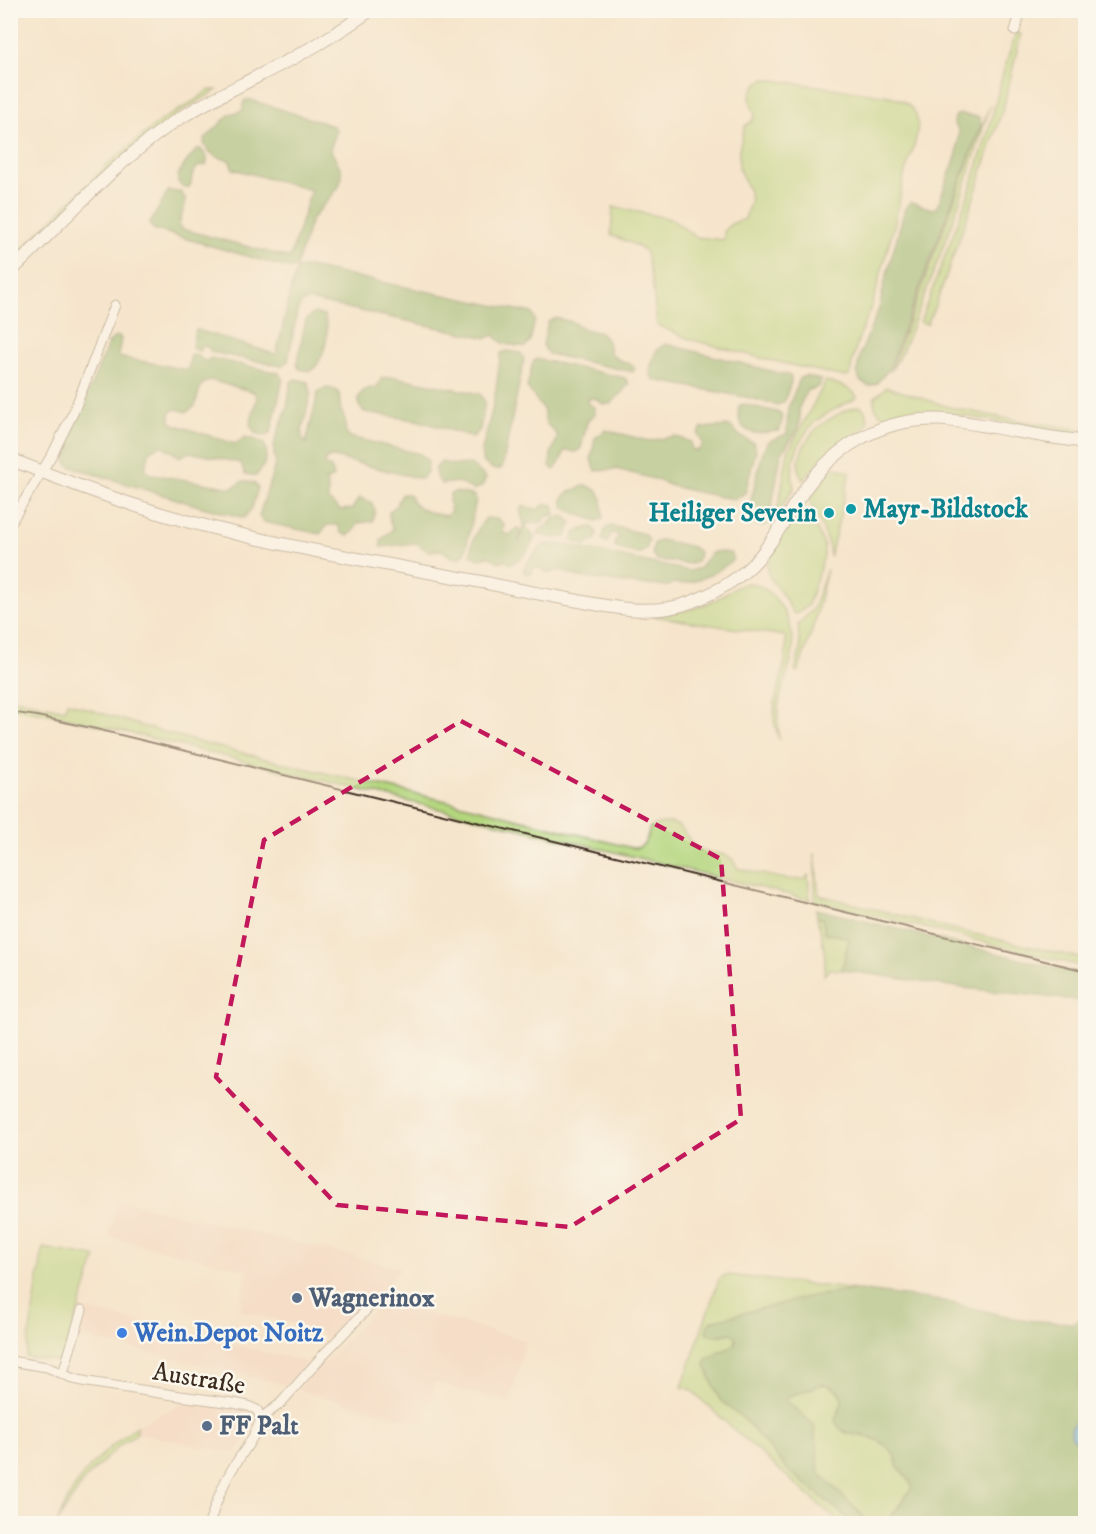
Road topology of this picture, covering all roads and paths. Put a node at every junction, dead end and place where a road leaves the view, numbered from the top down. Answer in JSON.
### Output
{"nodes":[{"id":1,"x":371,"y":10,"type":"edge"},
{"id":2,"x":1021,"y":10,"type":"edge"},
{"id":3,"x":1015,"y":31,"type":"dead end"},
{"id":4,"x":10,"y":272,"type":"edge"},
{"id":5,"x":115,"y":305,"type":"dead end"},
{"id":6,"x":1086,"y":442,"type":"edge"},
{"id":7,"x":10,"y":459,"type":"edge"},
{"id":8,"x":42,"y":472,"type":"junction"},
{"id":9,"x":10,"y":524,"type":"edge"},
{"id":10,"x":376,"y":1300,"type":"dead end"},
{"id":11,"x":82,"y":1310,"type":"dead end"},
{"id":12,"x":10,"y":1361,"type":"edge"},
{"id":13,"x":63,"y":1373,"type":"junction"},
{"id":14,"x":261,"y":1418,"type":"junction"},
{"id":15,"x":209,"y":1524,"type":"edge"}],
"edges":[{"from":1,"to":4,"type":"main road"},
{"from":2,"to":3,"type":"street"},
{"from":5,"to":8,"type":"street"},
{"from":6,"to":8,"type":"main road"},
{"from":7,"to":8,"type":"main road"},
{"from":8,"to":9,"type":"street"},
{"from":10,"to":14,"type":"street"},
{"from":11,"to":13,"type":"street"},
{"from":12,"to":13,"type":"street","name":"Austraße"},
{"from":13,"to":14,"type":"street","name":"Austraße"},
{"from":14,"to":15,"type":"street","name":"Austraße"}]}
